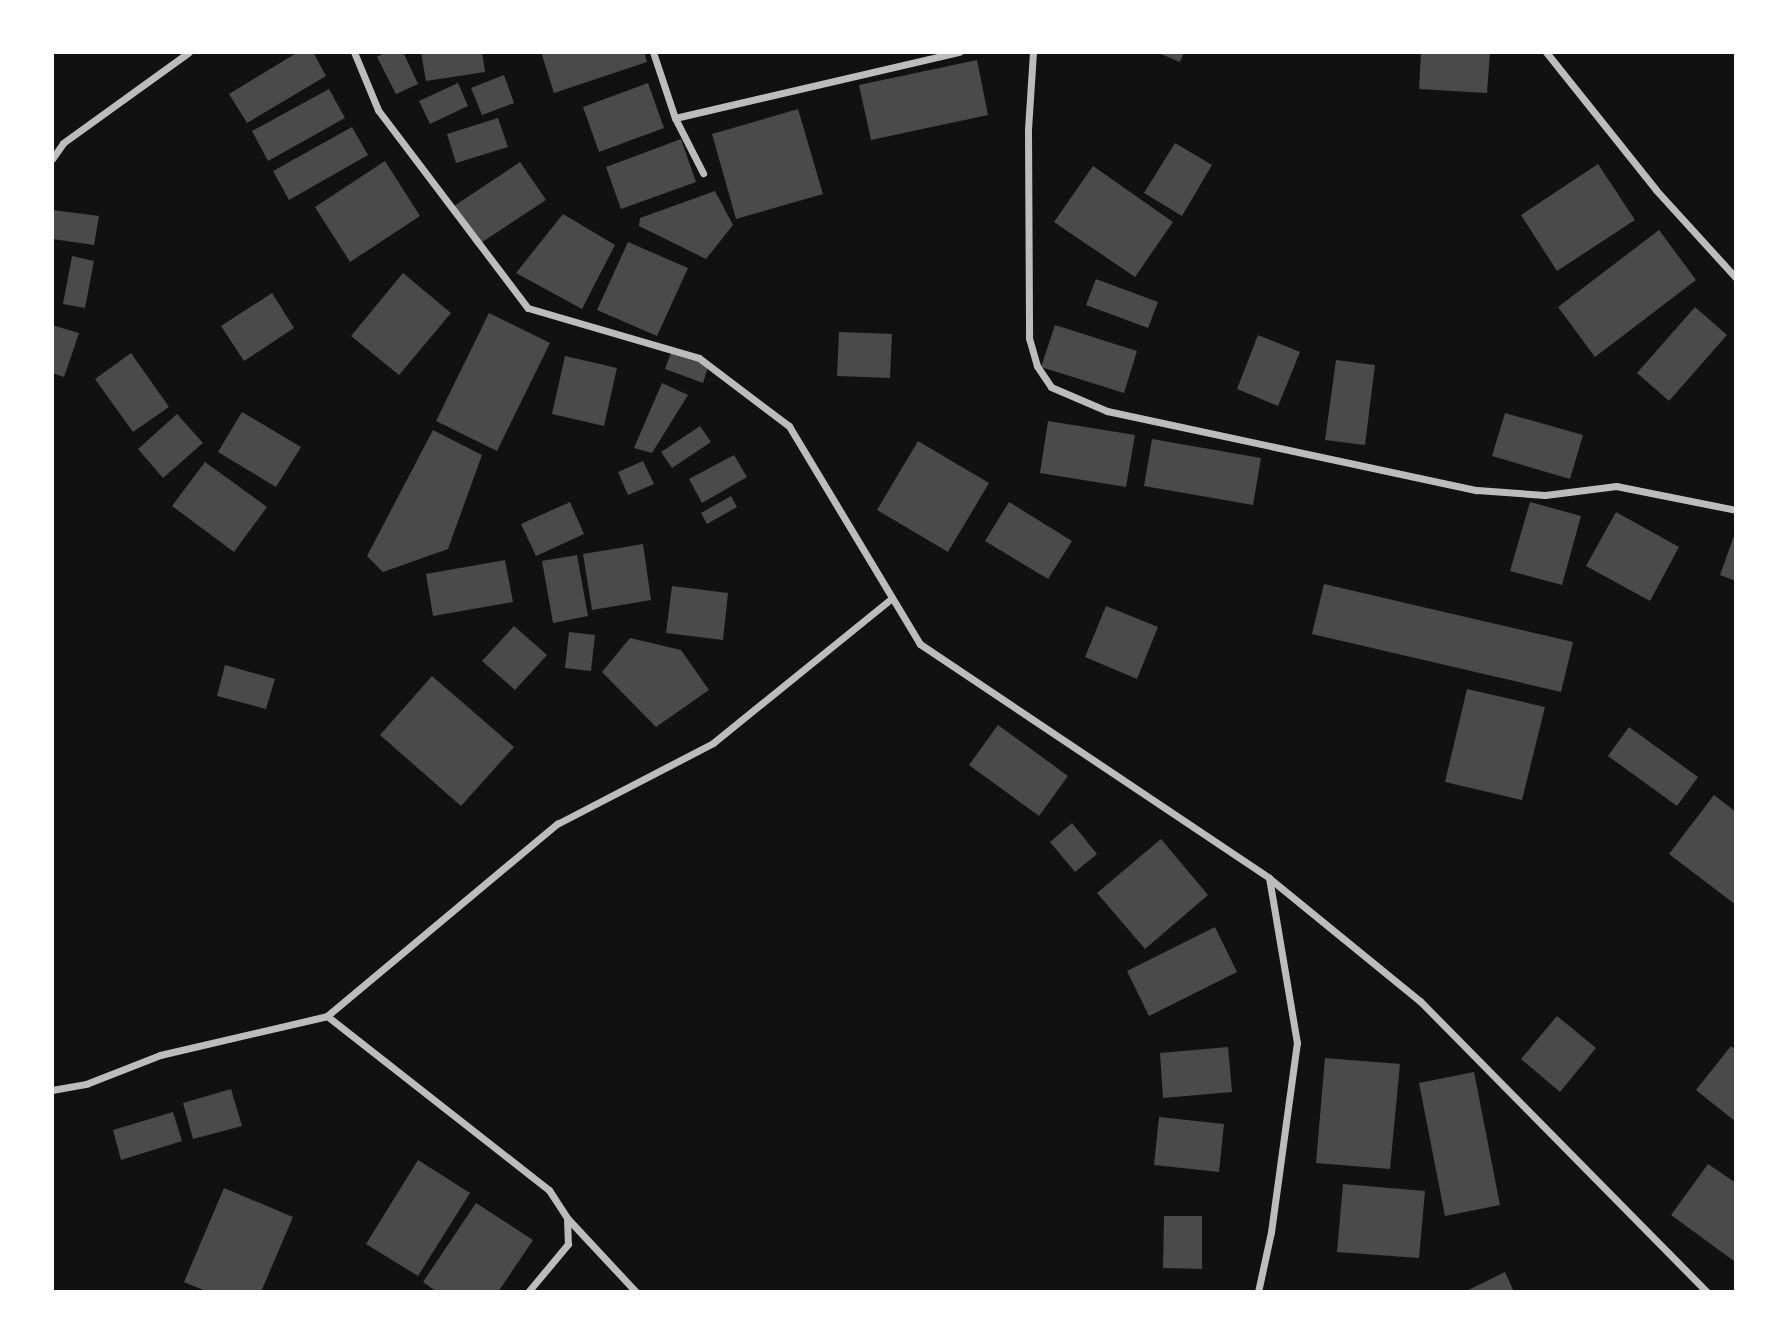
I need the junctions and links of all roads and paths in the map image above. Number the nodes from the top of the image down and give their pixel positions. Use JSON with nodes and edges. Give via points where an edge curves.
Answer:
{"nodes":[{"id":1,"x":189,"y":52,"type":"edge"},
{"id":2,"x":354,"y":52,"type":"edge"},
{"id":3,"x":653,"y":52,"type":"edge"},
{"id":4,"x":959,"y":52,"type":"edge"},
{"id":5,"x":1033,"y":52,"type":"edge"},
{"id":6,"x":1546,"y":52,"type":"edge"},
{"id":7,"x":675,"y":118,"type":"junction"},
{"id":8,"x":52,"y":159,"type":"edge"},
{"id":9,"x":703,"y":173,"type":"dead end"},
{"id":10,"x":1735,"y":278,"type":"edge"},
{"id":11,"x":1735,"y":510,"type":"edge"},
{"id":12,"x":891,"y":598,"type":"junction"},
{"id":13,"x":1269,"y":878,"type":"junction"},
{"id":14,"x":327,"y":1016,"type":"junction"},
{"id":15,"x":52,"y":1090,"type":"edge"},
{"id":16,"x":567,"y":1218,"type":"junction"},
{"id":17,"x":528,"y":1292,"type":"edge"},
{"id":18,"x":636,"y":1292,"type":"edge"},
{"id":19,"x":1258,"y":1292,"type":"edge"},
{"id":20,"x":1707,"y":1292,"type":"edge"}],
"edges":[{"from":1,"to":8,"type":"street","via":[[63,143]]},
{"from":2,"to":12,"type":"street","via":[[378,110],[528,308],[699,358],[789,426]]},
{"from":3,"to":7,"type":"street"},
{"from":4,"to":7,"type":"street"},
{"from":5,"to":11,"type":"street","via":[[1028,130],[1029,338],[1037,366],[1051,387],[1107,411],[1477,490],[1545,495],[1616,486]]},
{"from":6,"to":10,"type":"street","via":[[1656,190]]},
{"from":7,"to":9,"type":"street"},
{"from":12,"to":13,"type":"street","via":[[920,644]]},
{"from":12,"to":14,"type":"street","via":[[713,743],[557,824]]},
{"from":13,"to":19,"type":"street","via":[[1297,1043],[1271,1232]]},
{"from":13,"to":20,"type":"street","via":[[1420,1001]]},
{"from":14,"to":15,"type":"street","via":[[160,1055],[86,1084]]},
{"from":14,"to":16,"type":"street","via":[[549,1190]]},
{"from":16,"to":17,"type":"street","via":[[568,1244]]},
{"from":16,"to":18,"type":"street"}]}
